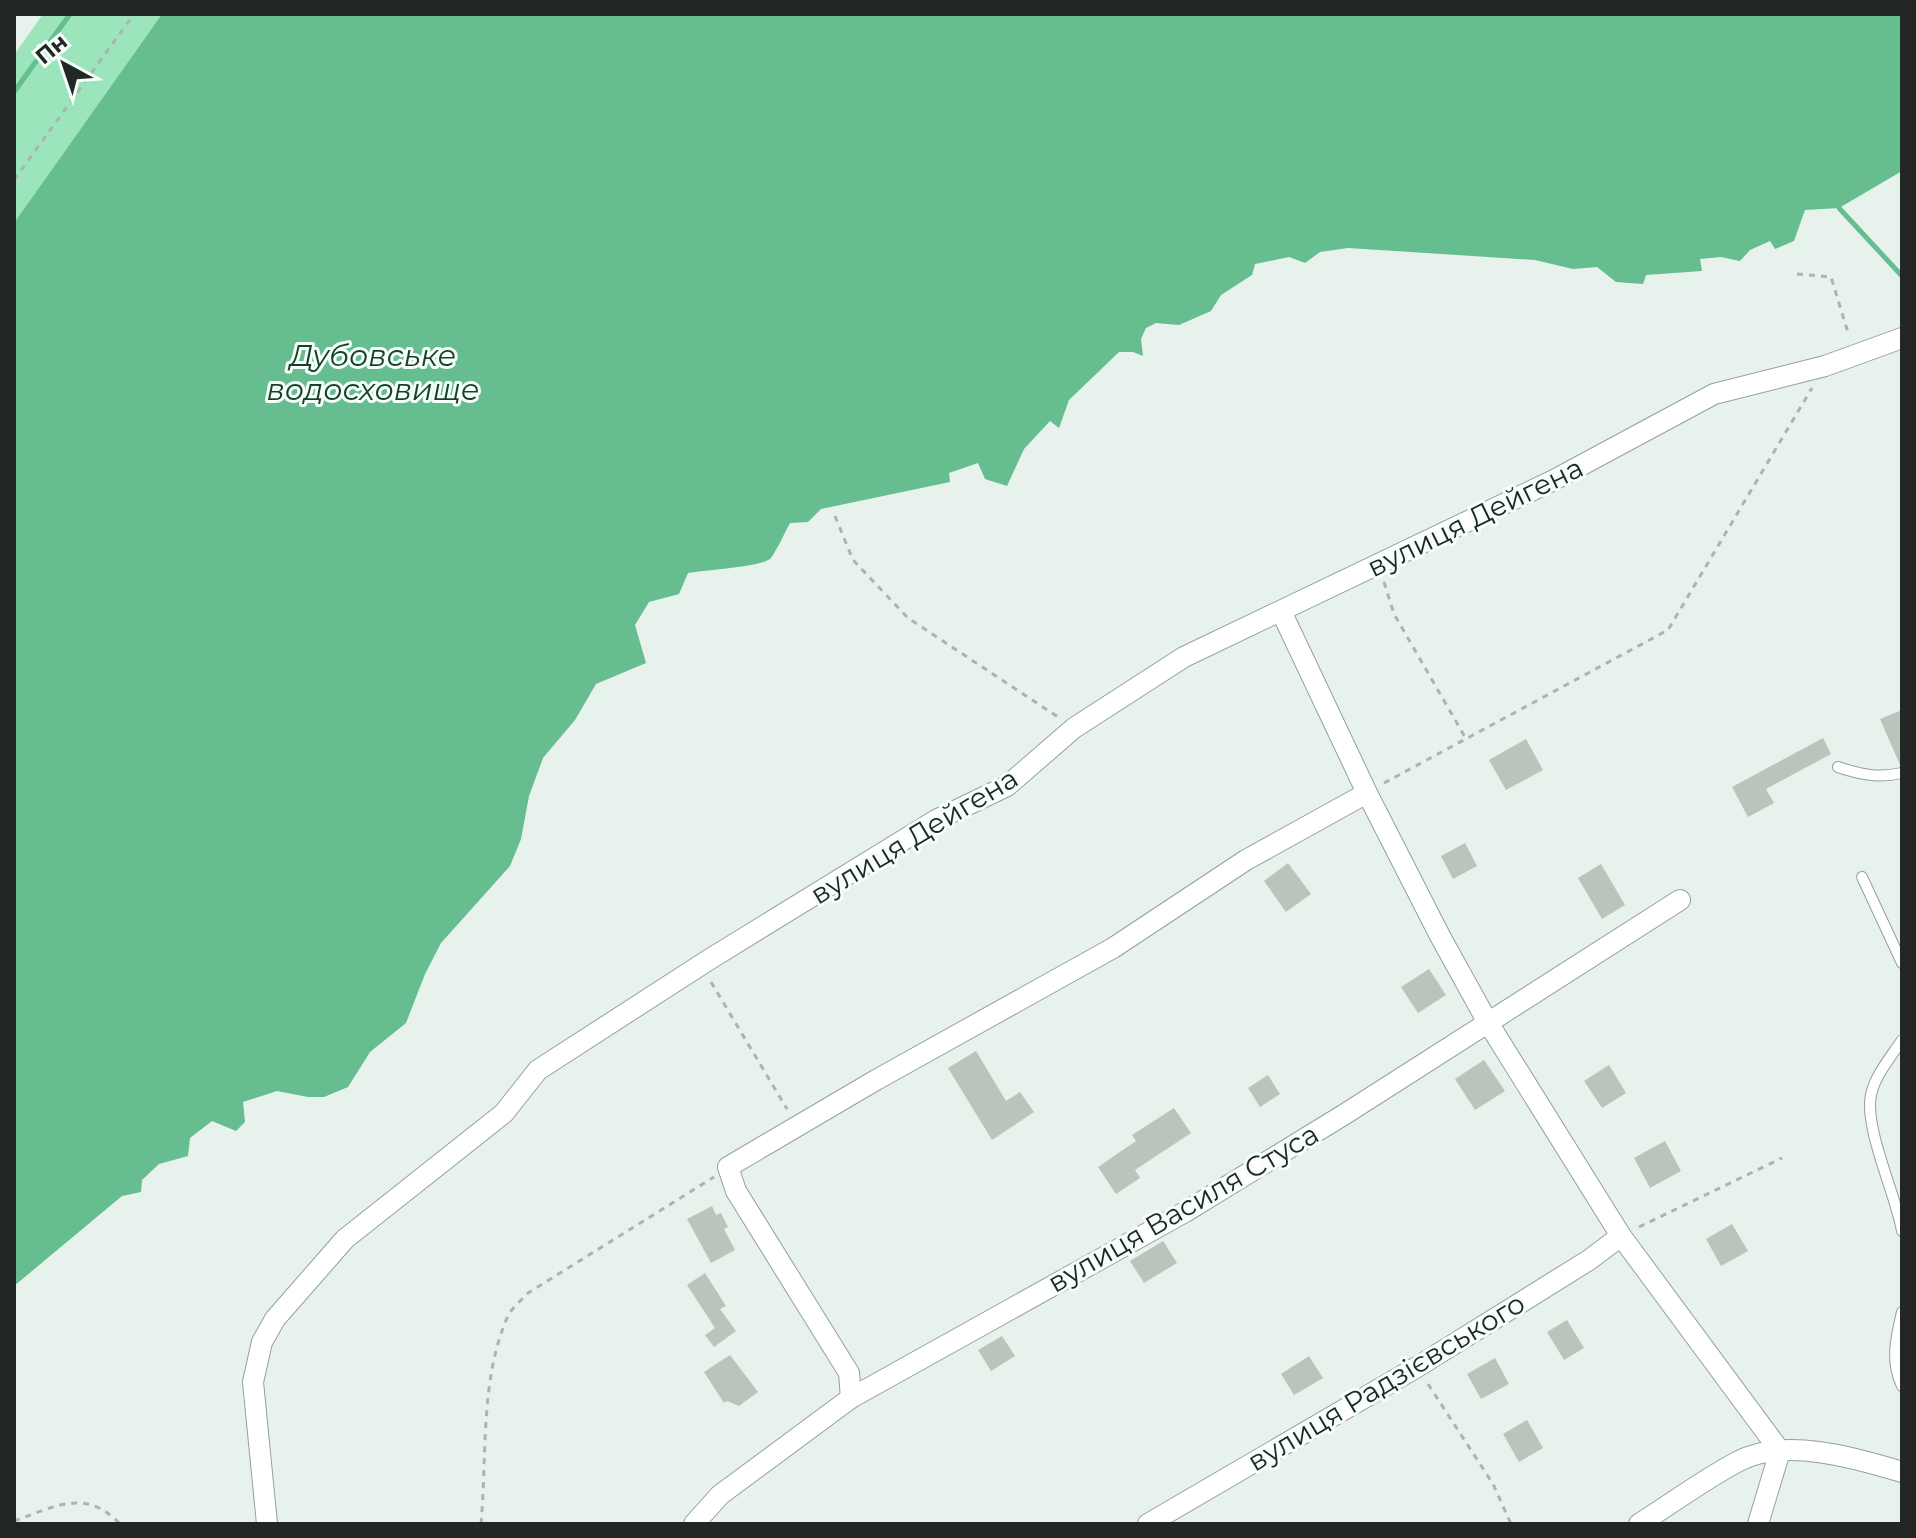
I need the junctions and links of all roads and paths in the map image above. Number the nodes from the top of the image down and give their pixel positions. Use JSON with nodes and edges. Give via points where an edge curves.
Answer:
{"nodes":[{"id":1,"x":134,"y":14,"type":"edge"},
{"id":2,"x":14,"y":180,"type":"edge"},
{"id":3,"x":1797,"y":274,"type":"dead end"},
{"id":4,"x":1902,"y":338,"type":"edge"},
{"id":5,"x":1854,"y":355,"type":"junction"},
{"id":6,"x":1825,"y":366,"type":"junction"},
{"id":7,"x":835,"y":516,"type":"dead end"},
{"id":8,"x":1381,"y":563,"type":"junction"},
{"id":9,"x":1281,"y":611,"type":"junction"},
{"id":10,"x":1074,"y":728,"type":"junction"},
{"id":11,"x":1465,"y":737,"type":"junction"},
{"id":12,"x":1838,"y":767,"type":"dead end"},
{"id":13,"x":1902,"y":773,"type":"edge"},
{"id":14,"x":1367,"y":793,"type":"junction"},
{"id":15,"x":1862,"y":877,"type":"dead end"},
{"id":16,"x":1680,"y":900,"type":"dead end"},
{"id":17,"x":1902,"y":963,"type":"edge"},
{"id":18,"x":701,"y":965,"type":"junction"},
{"id":19,"x":1487,"y":1021,"type":"junction"},
{"id":20,"x":1902,"y":1040,"type":"edge"},
{"id":21,"x":797,"y":1126,"type":"junction"},
{"id":22,"x":1782,"y":1158,"type":"dead end"},
{"id":23,"x":728,"y":1167,"type":"junction"},
{"id":24,"x":1902,"y":1231,"type":"edge"},
{"id":25,"x":1621,"y":1236,"type":"junction"},
{"id":26,"x":1902,"y":1312,"type":"edge"},
{"id":27,"x":1417,"y":1367,"type":"junction"},
{"id":28,"x":1902,"y":1386,"type":"edge"},
{"id":29,"x":851,"y":1398,"type":"junction"},
{"id":30,"x":1780,"y":1451,"type":"junction"},
{"id":31,"x":1902,"y":1472,"type":"edge"},
{"id":32,"x":14,"y":1521,"type":"edge"},
{"id":33,"x":120,"y":1524,"type":"edge"},
{"id":34,"x":267,"y":1524,"type":"edge"},
{"id":35,"x":481,"y":1524,"type":"edge"},
{"id":36,"x":694,"y":1524,"type":"edge"},
{"id":37,"x":1148,"y":1524,"type":"edge"},
{"id":38,"x":1511,"y":1524,"type":"edge"},
{"id":39,"x":1639,"y":1524,"type":"edge"},
{"id":40,"x":1758,"y":1524,"type":"edge"}],
"edges":[{"from":1,"to":2,"type":"path"},
{"from":3,"to":5,"type":"path","via":[[1831,277]]},
{"from":4,"to":5,"type":"street","name":"вулиця Дейгена"},
{"from":5,"to":6,"type":"street","name":"вулиця Дейгена"},
{"from":6,"to":8,"type":"street","name":"вулиця Дейгена","via":[[1714,394],[1554,480]]},
{"from":6,"to":11,"type":"path","via":[[1668,630]]},
{"from":7,"to":10,"type":"path","via":[[853,560],[908,618]]},
{"from":8,"to":9,"type":"street","name":"вулиця Дейгена"},
{"from":8,"to":11,"type":"path","via":[[1394,614]]},
{"from":9,"to":10,"type":"street","name":"вулиця Дейгена","via":[[1184,657]]},
{"from":9,"to":14,"type":"street"},
{"from":10,"to":18,"type":"street","name":"вулиця Дейгена","via":[[1007,786],[936,820]]},
{"from":11,"to":14,"type":"path"},
{"from":12,"to":13,"type":"lane","via":[[1867,777]]},
{"from":14,"to":19,"type":"street"},
{"from":14,"to":21,"type":"street","via":[[1246,860],[1113,948]]},
{"from":15,"to":17,"type":"lane"},
{"from":16,"to":19,"type":"street","name":"вулиця Василя Стуса"},
{"from":18,"to":21,"type":"path"},
{"from":18,"to":34,"type":"street","name":"вулиця Дейгена","via":[[538,1070],[504,1113],[345,1239],[275,1319],[262,1342],[253,1382]]},
{"from":19,"to":25,"type":"street"},
{"from":19,"to":29,"type":"street","name":"вулиця Василя Стуса","via":[[1185,1212]]},
{"from":20,"to":24,"type":"lane","via":[[1870,1100]]},
{"from":21,"to":23,"type":"street"},
{"from":22,"to":25,"type":"path"},
{"from":23,"to":29,"type":"street","via":[[736,1191],[849,1373]]},
{"from":23,"to":35,"type":"path","via":[[528,1293],[509,1314],[488,1404]]},
{"from":25,"to":27,"type":"street","name":"вулиця Радзієвського"},
{"from":25,"to":30,"type":"street"},
{"from":26,"to":28,"type":"lane","via":[[1894,1343]]},
{"from":27,"to":37,"type":"street","name":"вулиця Радзієвського"},
{"from":27,"to":38,"type":"path","via":[[1493,1484]]},
{"from":29,"to":36,"type":"street","name":"вулиця Василя Стуса","via":[[720,1495]]},
{"from":30,"to":31,"type":"street","via":[[1844,1456]]},
{"from":30,"to":39,"type":"street","via":[[1739,1461]]},
{"from":30,"to":40,"type":"street"},
{"from":32,"to":33,"type":"path","via":[[69,1501],[98,1505]]}]}
